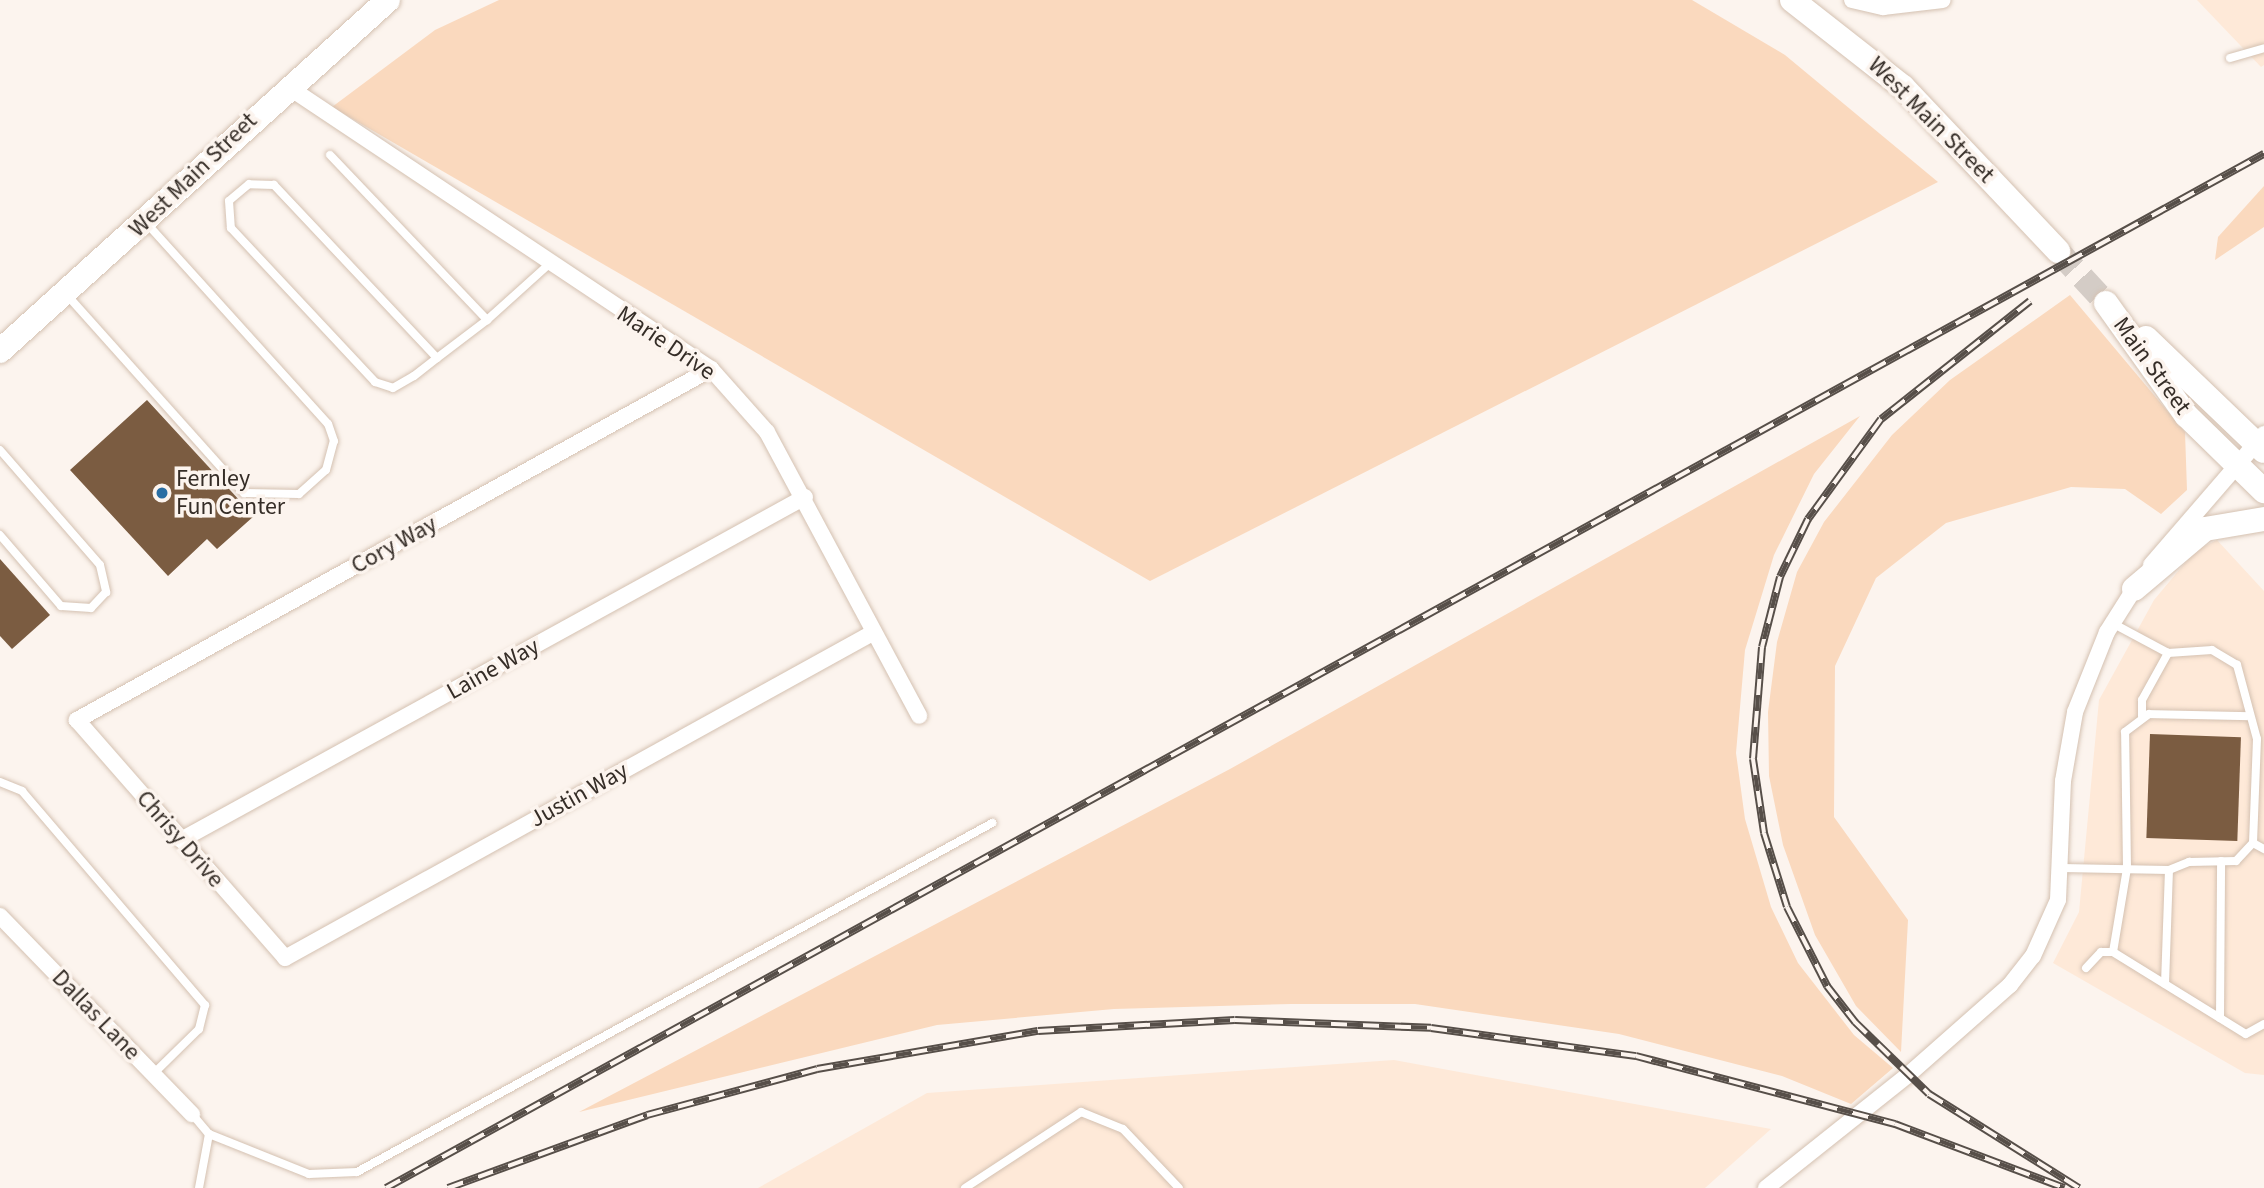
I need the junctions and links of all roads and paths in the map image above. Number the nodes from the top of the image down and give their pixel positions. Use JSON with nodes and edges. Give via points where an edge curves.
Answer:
{"nodes":[{"id":1,"x":388,"y":0,"type":"edge"},
{"id":2,"x":1792,"y":0,"type":"edge"},
{"id":3,"x":1852,"y":0,"type":"edge"},
{"id":4,"x":1943,"y":0,"type":"edge"},
{"id":5,"x":2264,"y":48,"type":"edge"},
{"id":6,"x":2231,"y":58,"type":"dead end"},
{"id":7,"x":286,"y":86,"type":"junction"},
{"id":8,"x":330,"y":155,"type":"dead end"},
{"id":9,"x":145,"y":222,"type":"junction"},
{"id":10,"x":2058,"y":251,"type":"tunnel mouth"},
{"id":11,"x":548,"y":265,"type":"junction"},
{"id":12,"x":66,"y":294,"type":"junction"},
{"id":13,"x":487,"y":320,"type":"junction"},
{"id":14,"x":0,"y":351,"type":"edge"},
{"id":15,"x":437,"y":358,"type":"junction"},
{"id":16,"x":711,"y":369,"type":"junction"},
{"id":17,"x":2261,"y":443,"type":"edge"},
{"id":18,"x":0,"y":450,"type":"edge"},
{"id":19,"x":2238,"y":463,"type":"junction"},
{"id":20,"x":2264,"y":491,"type":"edge"},
{"id":21,"x":805,"y":497,"type":"junction"},
{"id":22,"x":2264,"y":519,"type":"edge"},
{"id":23,"x":0,"y":535,"type":"edge"},
{"id":24,"x":2134,"y":589,"type":"junction"},
{"id":25,"x":2112,"y":623,"type":"junction"},
{"id":26,"x":874,"y":632,"type":"junction"},
{"id":27,"x":2168,"y":653,"type":"junction"},
{"id":28,"x":919,"y":716,"type":"dead end"},
{"id":29,"x":2142,"y":716,"type":"junction"},
{"id":30,"x":2247,"y":716,"type":"junction"},
{"id":31,"x":77,"y":720,"type":"joint"},
{"id":32,"x":0,"y":782,"type":"edge"},
{"id":33,"x":992,"y":823,"type":"dead end"},
{"id":34,"x":181,"y":840,"type":"junction"},
{"id":35,"x":2253,"y":843,"type":"junction"},
{"id":36,"x":2264,"y":849,"type":"edge"},
{"id":37,"x":2221,"y":861,"type":"junction"},
{"id":38,"x":2062,"y":868,"type":"junction"},
{"id":39,"x":2127,"y":868,"type":"junction"},
{"id":40,"x":2169,"y":870,"type":"junction"},
{"id":41,"x":0,"y":916,"type":"edge"},
{"id":42,"x":2113,"y":952,"type":"junction"},
{"id":43,"x":285,"y":958,"type":"joint"},
{"id":44,"x":2086,"y":968,"type":"dead end"},
{"id":45,"x":2165,"y":984,"type":"junction"},
{"id":46,"x":2220,"y":1018,"type":"junction"},
{"id":47,"x":2264,"y":1024,"type":"edge"},
{"id":48,"x":153,"y":1074,"type":"junction"},
{"id":49,"x":192,"y":1114,"type":"joint"},
{"id":50,"x":209,"y":1134,"type":"junction"},
{"id":51,"x":199,"y":1188,"type":"edge"},
{"id":52,"x":965,"y":1188,"type":"edge"},
{"id":53,"x":1179,"y":1188,"type":"edge"},
{"id":54,"x":1766,"y":1188,"type":"edge"}],
"edges":[{"from":1,"to":7,"type":"main road","name":"West Main Street"},
{"from":2,"to":10,"type":"main road","name":"West Main Street","via":[[1903,87]]},
{"from":3,"to":4,"type":"street","via":[[1883,7]]},
{"from":5,"to":6,"type":"lane"},
{"from":7,"to":9,"type":"main road","name":"West Main Street"},
{"from":7,"to":11,"type":"street","name":"Marie Drive"},
{"from":8,"to":13,"type":"lane"},
{"from":9,"to":12,"type":"main road","name":"West Main Street"},
{"from":9,"to":12,"type":"lane","via":[[328,424],[334,442],[326,470],[299,494],[244,493]]},
{"from":11,"to":13,"type":"lane"},
{"from":11,"to":16,"type":"street","name":"Marie Drive"},
{"from":12,"to":14,"type":"main road","name":"West Main Street"},
{"from":13,"to":15,"type":"lane"},
{"from":15,"to":15,"type":"lane","via":[[393,388],[375,382],[231,228],[229,201],[249,184],[274,185]]},
{"from":16,"to":21,"type":"street","name":"Marie Drive","via":[[767,432]]},
{"from":16,"to":31,"type":"street","name":"Cory Way"},
{"from":17,"to":19,"type":"street"},
{"from":17,"to":19,"type":"main road","name":"Main Street","via":[[2106,303],[2186,415]]},
{"from":18,"to":23,"type":"lane","via":[[100,565],[106,592],[91,608],[61,606]]},
{"from":19,"to":20,"type":"main road","name":"Main Street"},
{"from":19,"to":24,"type":"street"},
{"from":21,"to":26,"type":"street","name":"Marie Drive"},
{"from":21,"to":34,"type":"street","name":"Laine Way"},
{"from":22,"to":24,"type":"main road","via":[[2205,528]]},
{"from":24,"to":25,"type":"street"},
{"from":25,"to":27,"type":"lane"},
{"from":25,"to":38,"type":"street","via":[[2075,712],[2063,781]]},
{"from":26,"to":28,"type":"street","name":"Marie Drive"},
{"from":26,"to":43,"type":"street","name":"Justin Way"},
{"from":27,"to":29,"type":"lane","via":[[2142,700]]},
{"from":27,"to":30,"type":"lane","via":[[2212,650],[2230,656]]},
{"from":29,"to":30,"type":"lane"},
{"from":29,"to":39,"type":"lane","via":[[2125,732],[2121,757]]},
{"from":30,"to":35,"type":"lane","via":[[2257,739]]},
{"from":31,"to":34,"type":"street","name":"Chrisy Drive"},
{"from":32,"to":48,"type":"lane","via":[[22,791],[205,1006],[199,1029]]},
{"from":33,"to":50,"type":"lane","via":[[357,1172],[309,1174]]},
{"from":34,"to":43,"type":"street","name":"Chrisy Drive"},
{"from":35,"to":36,"type":"lane"},
{"from":35,"to":37,"type":"lane","via":[[2241,858]]},
{"from":37,"to":40,"type":"lane"},
{"from":37,"to":46,"type":"lane"},
{"from":38,"to":39,"type":"lane"},
{"from":38,"to":54,"type":"street","via":[[2053,916],[2020,975]]},
{"from":39,"to":40,"type":"lane"},
{"from":39,"to":42,"type":"lane"},
{"from":40,"to":45,"type":"lane"},
{"from":41,"to":48,"type":"street","name":"Dallas Lane"},
{"from":42,"to":44,"type":"lane","via":[[2101,952]]},
{"from":42,"to":45,"type":"lane"},
{"from":45,"to":46,"type":"lane"},
{"from":46,"to":47,"type":"lane","via":[[2246,1034]]},
{"from":48,"to":49,"type":"street","name":"Dallas Lane"},
{"from":49,"to":50,"type":"lane"},
{"from":50,"to":51,"type":"lane"},
{"from":52,"to":53,"type":"lane","via":[[1081,1112],[1123,1129]]}]}
